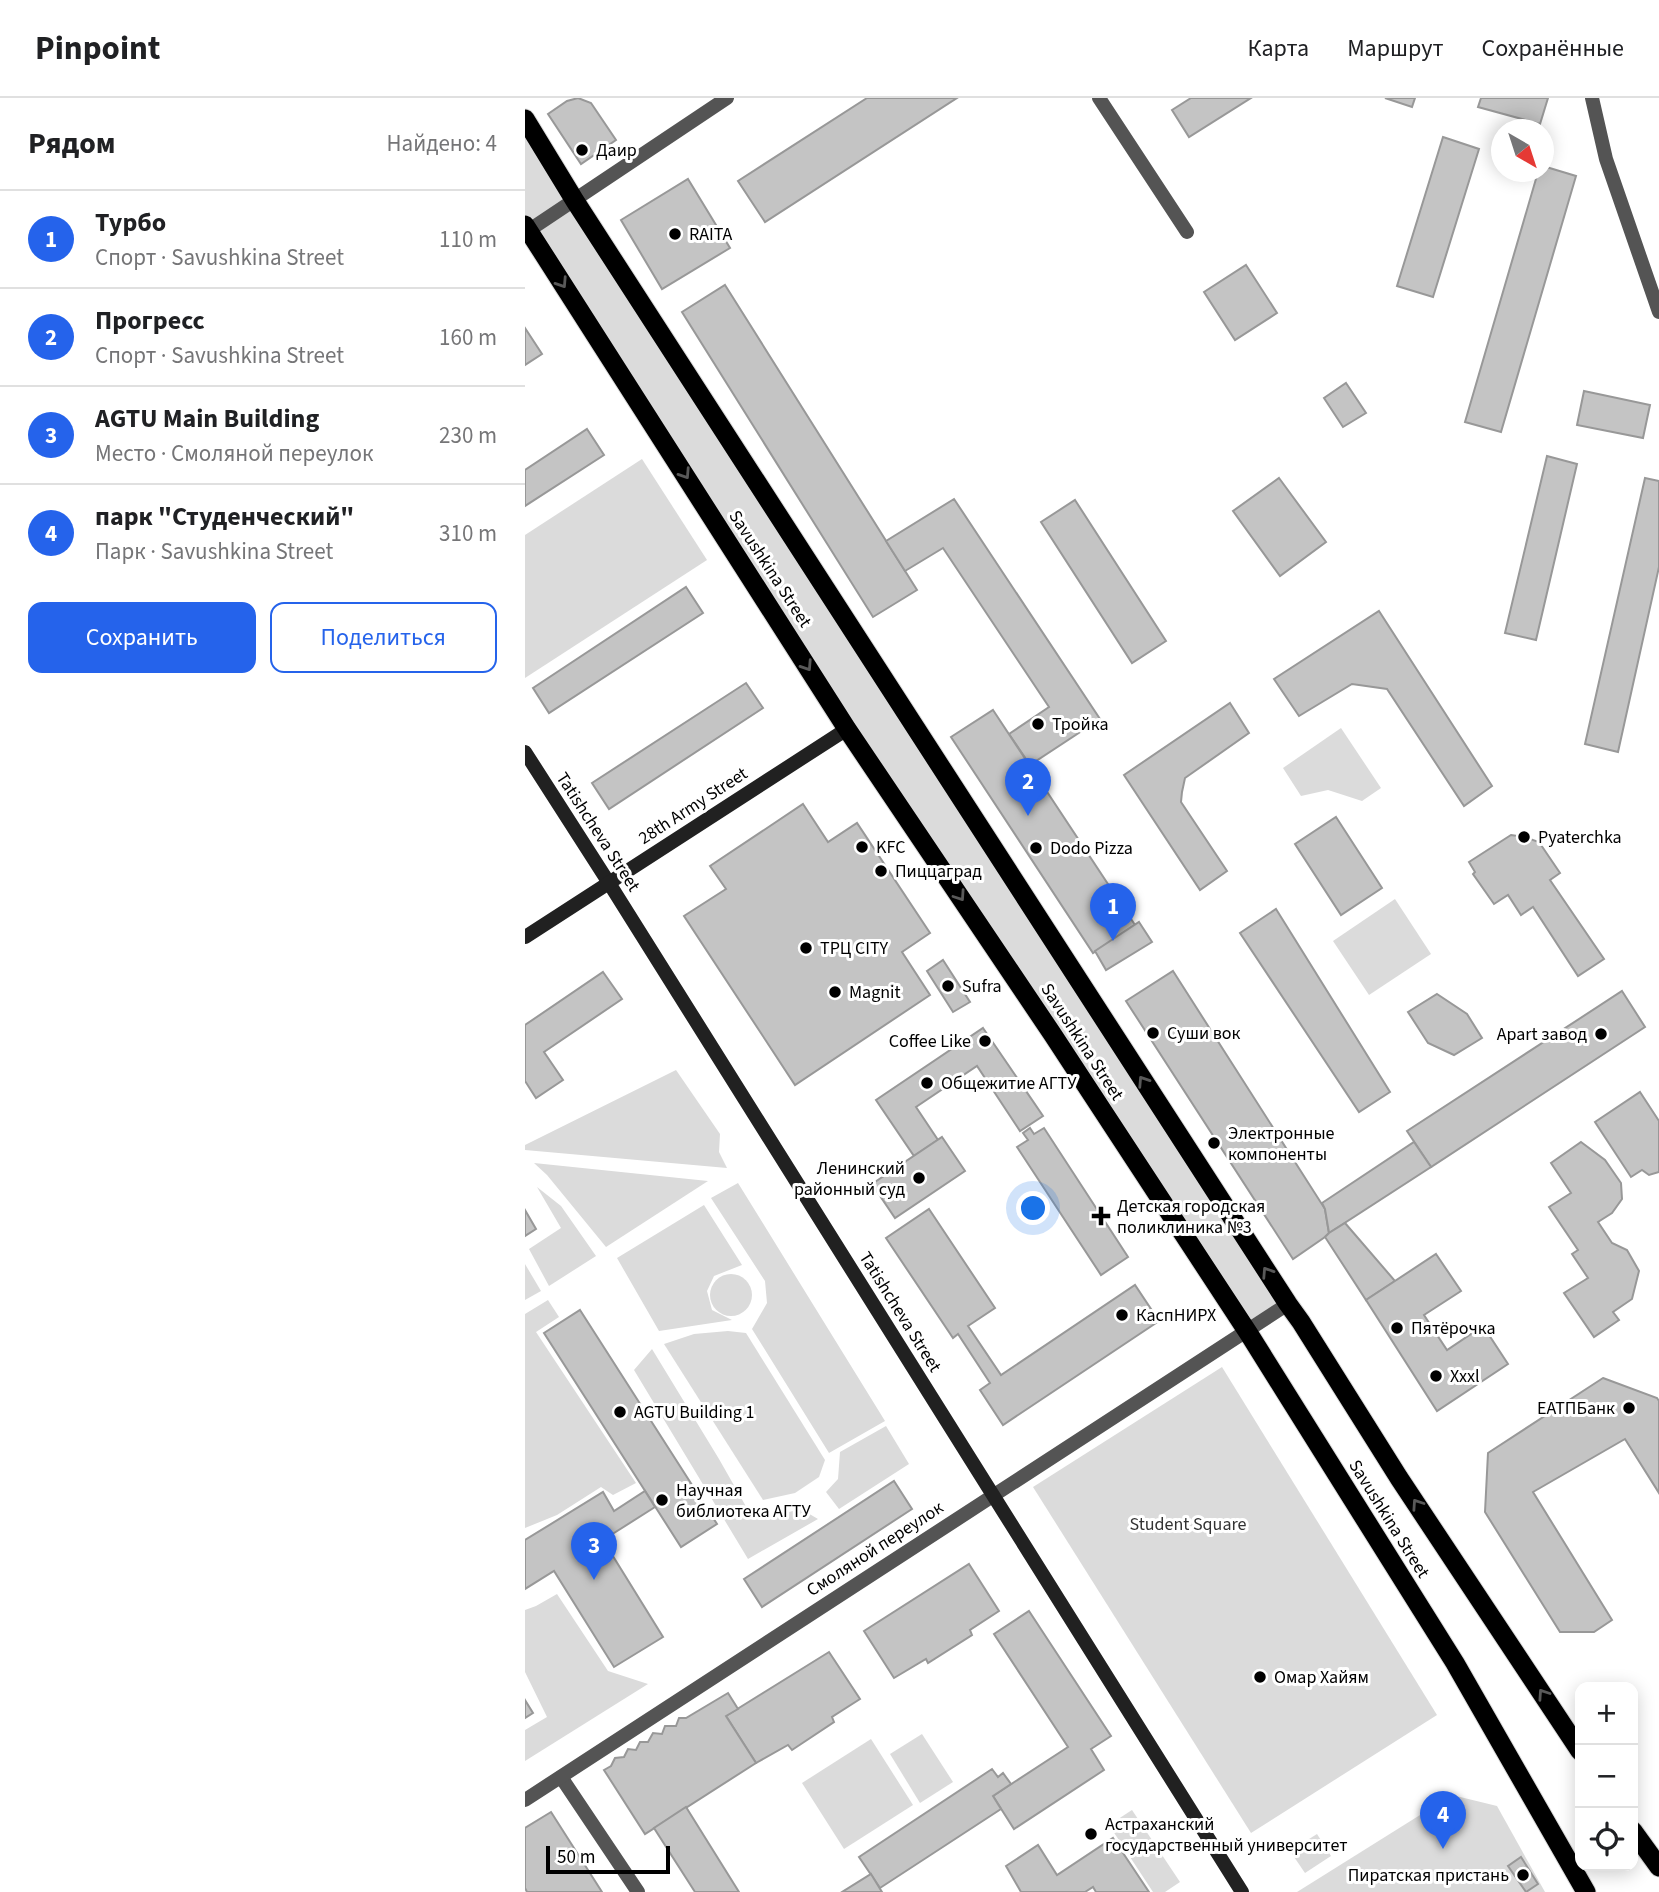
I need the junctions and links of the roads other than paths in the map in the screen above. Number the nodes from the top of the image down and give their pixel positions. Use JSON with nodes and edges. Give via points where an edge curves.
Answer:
{"nodes":[{"id":1,"x":727,"y":98,"type":"edge"},
{"id":2,"x":1099,"y":98,"type":"edge"},
{"id":3,"x":1592,"y":98,"type":"edge"},
{"id":4,"x":525,"y":120,"type":"edge"},
{"id":5,"x":575,"y":201,"type":"junction"},
{"id":6,"x":527,"y":228,"type":"edge"},
{"id":7,"x":1187,"y":232,"type":"dead end"},
{"id":8,"x":1659,"y":312,"type":"edge"},
{"id":9,"x":847,"y":729,"type":"junction"},
{"id":10,"x":525,"y":752,"type":"edge"},
{"id":11,"x":609,"y":883,"type":"junction"},
{"id":12,"x":525,"y":937,"type":"edge"},
{"id":13,"x":1288,"y":1304,"type":"junction"},
{"id":14,"x":1246,"y":1330,"type":"junction"},
{"id":15,"x":992,"y":1496,"type":"junction"},
{"id":16,"x":1576,"y":1745,"type":"edge"},
{"id":17,"x":561,"y":1777,"type":"junction"},
{"id":18,"x":525,"y":1800,"type":"edge"},
{"id":19,"x":1638,"y":1838,"type":"edge"},
{"id":20,"x":1659,"y":1867,"type":"edge"},
{"id":21,"x":638,"y":1892,"type":"edge"},
{"id":22,"x":1242,"y":1892,"type":"edge"},
{"id":23,"x":1586,"y":1892,"type":"edge"}],
"edges":[{"from":1,"to":5,"type":"street"},
{"from":2,"to":7,"type":"street"},
{"from":3,"to":8,"type":"street","via":[[1606,159]]},
{"from":4,"to":5,"type":"highway","name":"Savushkina Street"},
{"from":5,"to":6,"type":"street"},
{"from":13,"to":5,"type":"highway","name":"Savushkina Street","one_way":true},
{"from":6,"to":9,"type":"highway","name":"Savushkina Street","one_way":true},
{"from":9,"to":11,"type":"main road","name":"28th Army Street"},
{"from":9,"to":14,"type":"highway","name":"Savushkina Street","one_way":true},
{"from":10,"to":11,"type":"main road","name":"Tatishcheva Street"},
{"from":11,"to":12,"type":"main road","name":"28th Army Street"},
{"from":11,"to":15,"type":"main road","name":"Tatishcheva Street"},
{"from":13,"to":14,"type":"street","name":"Смоляной переулок"},
{"from":16,"to":13,"type":"highway","name":"Savushkina Street","one_way":true},
{"from":14,"to":15,"type":"street","name":"Смоляной переулок"},
{"from":14,"to":23,"type":"highway","name":"Savushkina Street","via":[[1455,1663]]},
{"from":15,"to":17,"type":"street","name":"Смоляной переулок"},
{"from":15,"to":22,"type":"main road","name":"Tatishcheva Street"},
{"from":17,"to":18,"type":"street","name":"Смоляной переулок"},
{"from":17,"to":21,"type":"street"},
{"from":19,"to":20,"type":"highway"}]}
